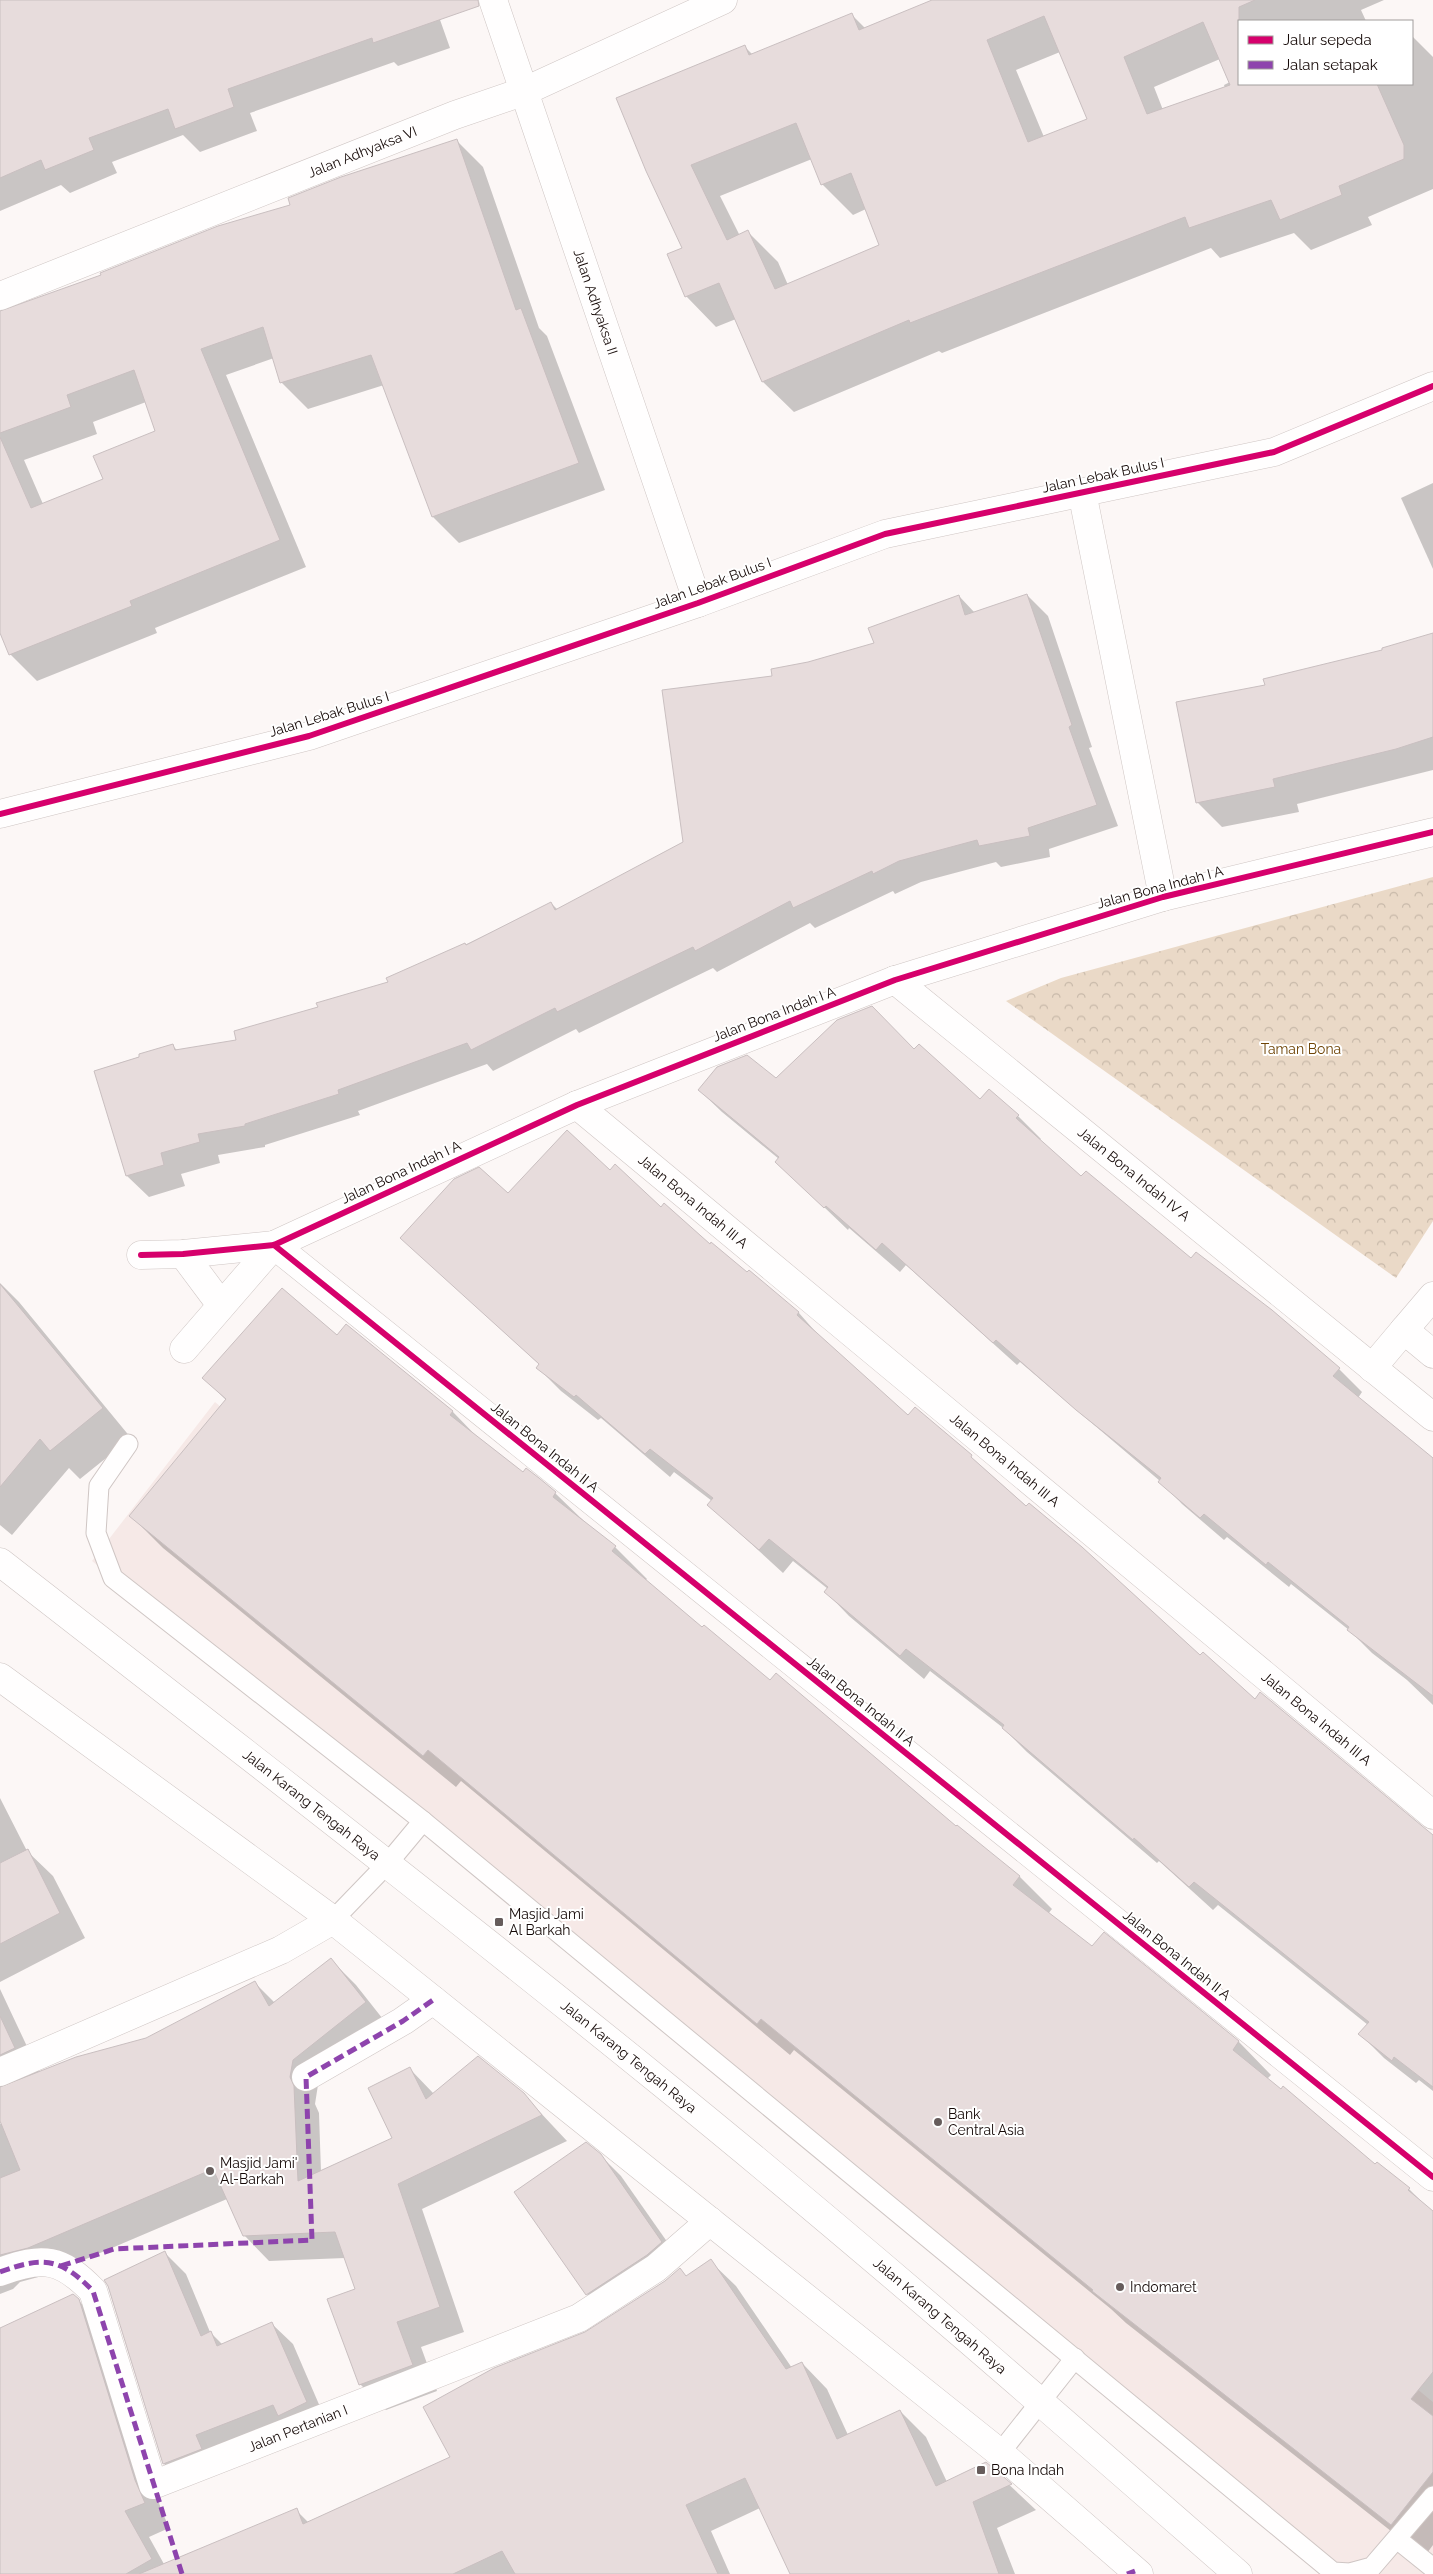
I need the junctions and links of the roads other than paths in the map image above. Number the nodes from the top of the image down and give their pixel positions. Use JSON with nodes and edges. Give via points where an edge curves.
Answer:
{"nodes":[{"id":1,"x":493,"y":0,"type":"edge"},
{"id":2,"x":723,"y":0,"type":"edge"},
{"id":3,"x":525,"y":92,"type":"junction"},
{"id":4,"x":0,"y":296,"type":"edge"},
{"id":5,"x":1433,"y":386,"type":"edge"},
{"id":6,"x":1082,"y":492,"type":"junction"},
{"id":7,"x":698,"y":603,"type":"junction"},
{"id":8,"x":0,"y":814,"type":"edge"},
{"id":9,"x":1433,"y":832,"type":"edge"},
{"id":10,"x":1163,"y":897,"type":"junction"},
{"id":11,"x":895,"y":980,"type":"junction"},
{"id":12,"x":577,"y":1104,"type":"junction"},
{"id":13,"x":274,"y":1245,"type":"junction"},
{"id":14,"x":183,"y":1254,"type":"junction"},
{"id":15,"x":141,"y":1255,"type":"dead end"},
{"id":16,"x":1433,"y":1296,"type":"edge"},
{"id":17,"x":221,"y":1305,"type":"junction"},
{"id":18,"x":1404,"y":1330,"type":"junction"},
{"id":19,"x":184,"y":1349,"type":"dead end"},
{"id":20,"x":1433,"y":1354,"type":"edge"},
{"id":21,"x":1372,"y":1368,"type":"junction"},
{"id":22,"x":1433,"y":1417,"type":"edge"},
{"id":23,"x":128,"y":1444,"type":"dead end"},
{"id":24,"x":0,"y":1562,"type":"edge"},
{"id":25,"x":0,"y":1677,"type":"edge"},
{"id":26,"x":1433,"y":1815,"type":"edge"},
{"id":27,"x":423,"y":1821,"type":"junction"},
{"id":28,"x":388,"y":1863,"type":"junction"},
{"id":29,"x":333,"y":1920,"type":"junction"},
{"id":30,"x":433,"y":2000,"type":"junction"},
{"id":31,"x":0,"y":2072,"type":"edge"},
{"id":32,"x":306,"y":2077,"type":"dead end"},
{"id":33,"x":1433,"y":2177,"type":"edge"},
{"id":34,"x":710,"y":2221,"type":"junction"},
{"id":35,"x":0,"y":2272,"type":"edge"},
{"id":36,"x":1075,"y":2358,"type":"junction"},
{"id":37,"x":1041,"y":2402,"type":"junction"},
{"id":38,"x":1000,"y":2453,"type":"junction"},
{"id":39,"x":1433,"y":2496,"type":"edge"},
{"id":40,"x":1397,"y":2539,"type":"junction"},
{"id":41,"x":1433,"y":2568,"type":"edge"},
{"id":42,"x":1134,"y":2573,"type":"edge"},
{"id":43,"x":1238,"y":2574,"type":"edge"}],
"edges":[{"from":1,"to":3,"type":"street","name":"Jalan Adhyaksa II"},
{"from":2,"to":3,"type":"street","name":"Jalan Adhyaksa VI"},
{"from":3,"to":4,"type":"street","name":"Jalan Adhyaksa VI","via":[[455,114]]},
{"from":3,"to":7,"type":"street","name":"Jalan Adhyaksa II"},
{"from":5,"to":6,"type":"street","name":"Jalan Lebak Bulus I","via":[[1274,452]]},
{"from":6,"to":7,"type":"street","name":"Jalan Lebak Bulus I","via":[[885,534]]},
{"from":6,"to":10,"type":"street"},
{"from":7,"to":8,"type":"street","name":"Jalan Lebak Bulus I","via":[[309,736]]},
{"from":9,"to":10,"type":"street","name":"Jalan Bona Indah I A"},
{"from":10,"to":11,"type":"street","name":"Jalan Bona Indah I A"},
{"from":11,"to":12,"type":"street","name":"Jalan Bona Indah I A"},
{"from":11,"to":21,"type":"street","name":"Jalan Bona Indah IV A"},
{"from":12,"to":13,"type":"street","name":"Jalan Bona Indah I A"},
{"from":12,"to":26,"type":"street","name":"Jalan Bona Indah III A"},
{"from":13,"to":14,"type":"street","name":"Jalan Bona Indah I A"},
{"from":13,"to":17,"type":"street","name":"Jalan Bona Indah I A"},
{"from":13,"to":33,"type":"street","name":"Jalan Bona Indah II A"},
{"from":14,"to":15,"type":"street","name":"Jalan Bona Indah I A"},
{"from":14,"to":17,"type":"street"},
{"from":16,"to":18,"type":"street"},
{"from":17,"to":19,"type":"street","name":"Jalan Bona Indah I A"},
{"from":18,"to":20,"type":"street"},
{"from":18,"to":21,"type":"street"},
{"from":21,"to":22,"type":"street","name":"Jalan Bona Indah IV A"},
{"from":23,"to":27,"type":"lane","via":[[98,1486],[96,1533],[113,1578]]},
{"from":24,"to":28,"type":"street","name":"Jalan Karang Tengah Raya"},
{"from":25,"to":29,"type":"street"},
{"from":27,"to":28,"type":"lane"},
{"from":27,"to":36,"type":"lane"},
{"from":28,"to":29,"type":"lane"},
{"from":28,"to":37,"type":"street","name":"Jalan Karang Tengah Raya","via":[[666,2086]]},
{"from":29,"to":30,"type":"street"},
{"from":29,"to":31,"type":"street","via":[[281,1950]]},
{"from":30,"to":32,"type":"street"},
{"from":30,"to":34,"type":"street"},
{"from":34,"to":35,"type":"street","name":"Jalan Pertanian I","via":[[656,2268],[579,2318],[153,2485],[93,2291],[75,2272],[54,2263],[27,2262]]},
{"from":34,"to":38,"type":"street"},
{"from":36,"to":37,"type":"lane"},
{"from":36,"to":40,"type":"lane","via":[[1333,2572],[1350,2573],[1372,2566]]},
{"from":37,"to":38,"type":"lane"},
{"from":37,"to":43,"type":"street","name":"Jalan Karang Tengah Raya"},
{"from":38,"to":42,"type":"street"},
{"from":39,"to":40,"type":"lane"},
{"from":40,"to":41,"type":"lane"}]}
